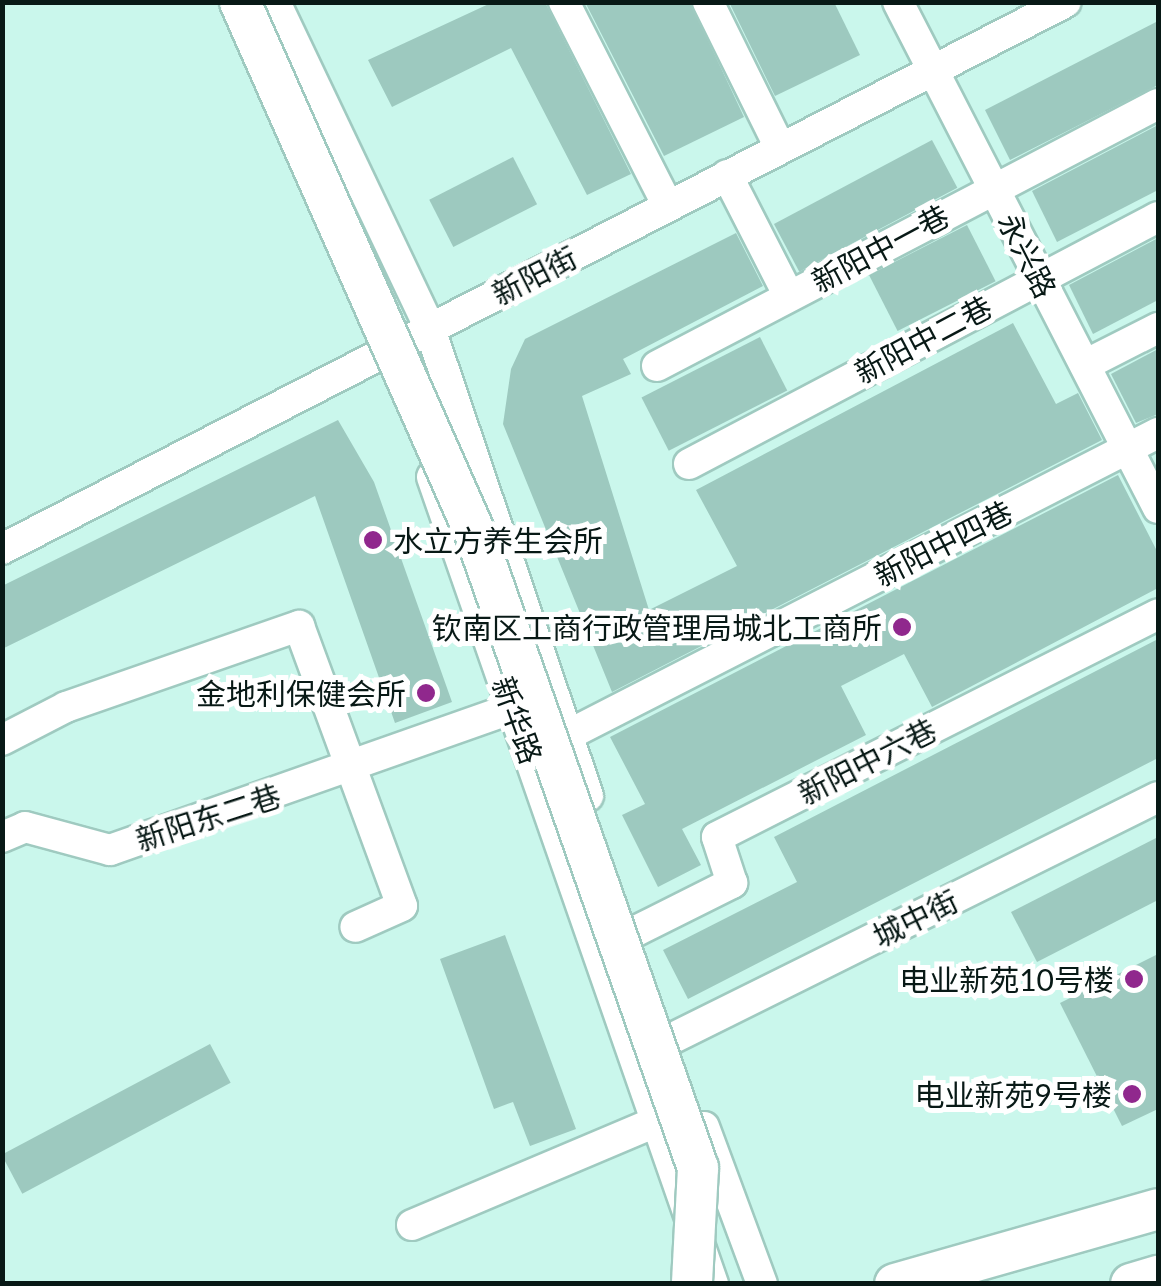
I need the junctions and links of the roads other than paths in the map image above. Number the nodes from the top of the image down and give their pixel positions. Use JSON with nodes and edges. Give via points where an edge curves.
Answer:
{"nodes":[{"id":1,"x":224,"y":2,"type":"edge"},
{"id":2,"x":240,"y":2,"type":"edge"},
{"id":3,"x":275,"y":2,"type":"edge"},
{"id":4,"x":564,"y":2,"type":"edge"},
{"id":5,"x":708,"y":2,"type":"edge"},
{"id":6,"x":898,"y":2,"type":"edge"},
{"id":7,"x":1066,"y":2,"type":"edge"},
{"id":8,"x":932,"y":69,"type":"junction"},
{"id":9,"x":1158,"y":104,"type":"edge"},
{"id":10,"x":780,"y":148,"type":"junction"},
{"id":11,"x":727,"y":175,"type":"junction"},
{"id":12,"x":993,"y":188,"type":"junction"},
{"id":13,"x":668,"y":206,"type":"junction"},
{"id":14,"x":1158,"y":217,"type":"edge"},
{"id":15,"x":1039,"y":278,"type":"junction"},
{"id":16,"x":790,"y":296,"type":"junction"},
{"id":17,"x":1158,"y":328,"type":"edge"},
{"id":18,"x":430,"y":329,"type":"junction"},
{"id":19,"x":387,"y":352,"type":"junction"},
{"id":20,"x":1084,"y":365,"type":"junction"},
{"id":21,"x":657,"y":366,"type":"dead end"},
{"id":22,"x":1158,"y":434,"type":"edge"},
{"id":23,"x":1128,"y":449,"type":"junction"},
{"id":24,"x":689,"y":464,"type":"dead end"},
{"id":25,"x":1158,"y":508,"type":"edge"},
{"id":26,"x":2,"y":549,"type":"edge"},
{"id":27,"x":1158,"y":614,"type":"edge"},
{"id":28,"x":514,"y":708,"type":"junction"},
{"id":29,"x":568,"y":735,"type":"junction"},
{"id":30,"x":2,"y":740,"type":"edge"},
{"id":31,"x":356,"y":769,"type":"junction"},
{"id":32,"x":1158,"y":796,"type":"edge"},
{"id":33,"x":2,"y":837,"type":"edge"},
{"id":34,"x":355,"y":927,"type":"dead end"},
{"id":35,"x":634,"y":932,"type":"junction"},
{"id":36,"x":671,"y":1039,"type":"junction"},
{"id":37,"x":660,"y":1120,"type":"junction"},
{"id":38,"x":1158,"y":1210,"type":"edge"},
{"id":39,"x":412,"y":1225,"type":"dead end"},
{"id":40,"x":1158,"y":1276,"type":"edge"},
{"id":41,"x":692,"y":1284,"type":"edge"},
{"id":42,"x":714,"y":1284,"type":"edge"},
{"id":43,"x":762,"y":1284,"type":"edge"},
{"id":44,"x":895,"y":1284,"type":"edge"},
{"id":45,"x":1131,"y":1284,"type":"edge"}],
"edges":[{"from":1,"to":19,"type":"street","name":"新华路"},
{"from":2,"to":41,"type":"main road","bridge":true,"via":[[482,552],[698,1168]]},
{"from":3,"to":18,"type":"street","name":"新华路"},
{"from":4,"to":13,"type":"street"},
{"from":5,"to":10,"type":"street"},
{"from":6,"to":8,"type":"street","name":"永兴路"},
{"from":7,"to":8,"type":"street","name":"新阳街"},
{"from":8,"to":10,"type":"street","name":"新阳街"},
{"from":8,"to":12,"type":"street","name":"永兴路"},
{"from":9,"to":12,"type":"street","name":"新阳中一巷"},
{"from":10,"to":11,"type":"street","name":"新阳街"},
{"from":11,"to":13,"type":"street","name":"新阳街"},
{"from":11,"to":16,"type":"street"},
{"from":12,"to":15,"type":"street","name":"永兴路"},
{"from":12,"to":16,"type":"street","name":"新阳中一巷"},
{"from":13,"to":18,"type":"street","name":"新阳街"},
{"from":14,"to":15,"type":"street","name":"新阳中二巷"},
{"from":15,"to":20,"type":"street","name":"永兴路"},
{"from":15,"to":24,"type":"street","name":"新阳中二巷"},
{"from":16,"to":21,"type":"street","name":"新阳中一巷"},
{"from":17,"to":20,"type":"street"},
{"from":18,"to":19,"type":"street","name":"新阳街"},
{"from":18,"to":29,"type":"street","name":"新华路"},
{"from":19,"to":26,"type":"street","name":"新阳街"},
{"from":19,"to":28,"type":"street","name":"新华路"},
{"from":20,"to":23,"type":"street","name":"永兴路"},
{"from":22,"to":23,"type":"street","name":"新阳中四巷"},
{"from":23,"to":25,"type":"street","name":"永兴路"},
{"from":23,"to":29,"type":"street","name":"新阳中四巷"},
{"from":27,"to":35,"type":"street","name":"新阳中六巷","via":[[717,837],[732,883]]},
{"from":28,"to":31,"type":"street","name":"新阳东二巷"},
{"from":28,"to":37,"type":"street","name":"新华路"},
{"from":29,"to":35,"type":"street","name":"新华路"},
{"from":30,"to":31,"type":"street","via":[[66,707],[299,626]]},
{"from":31,"to":33,"type":"street","name":"新阳东二巷","via":[[110,850],[24,827]]},
{"from":31,"to":34,"type":"street","via":[[402,906]]},
{"from":32,"to":36,"type":"street","name":"城中街"},
{"from":35,"to":36,"type":"street","name":"新华路"},
{"from":36,"to":43,"type":"street","name":"新华路"},
{"from":37,"to":39,"type":"street"},
{"from":37,"to":42,"type":"street","name":"新华路"},
{"from":38,"to":44,"type":"main road"},
{"from":40,"to":45,"type":"main road"}]}
